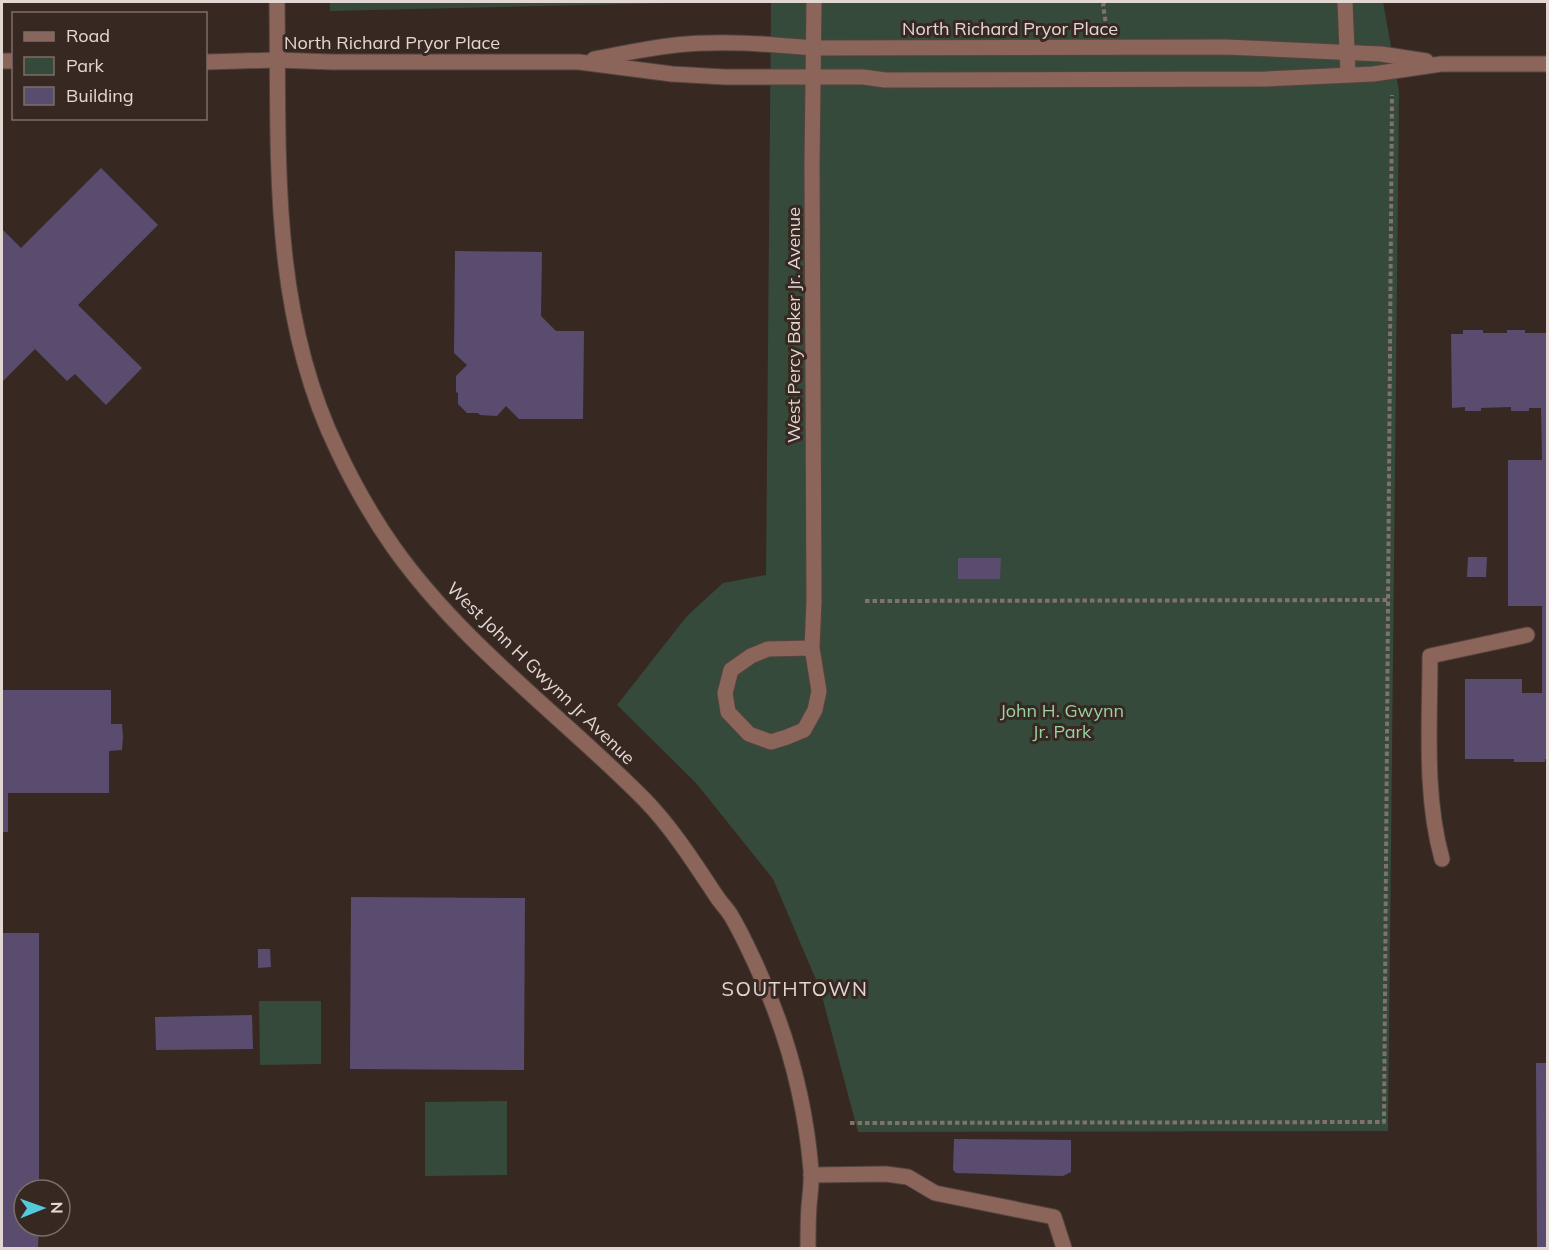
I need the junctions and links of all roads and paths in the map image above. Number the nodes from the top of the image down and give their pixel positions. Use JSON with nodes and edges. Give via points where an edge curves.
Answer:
{"nodes":[{"id":1,"x":277,"y":2,"type":"edge"},
{"id":2,"x":814,"y":2,"type":"edge"},
{"id":3,"x":1104,"y":2,"type":"edge"},
{"id":4,"x":1345,"y":2,"type":"edge"},
{"id":5,"x":1106,"y":32,"type":"dead end"},
{"id":6,"x":814,"y":48,"type":"junction"},
{"id":7,"x":1348,"y":52,"type":"junction"},
{"id":8,"x":276,"y":60,"type":"junction"},
{"id":9,"x":207,"y":62,"type":"edge"},
{"id":10,"x":579,"y":62,"type":"junction"},
{"id":11,"x":1441,"y":64,"type":"junction"},
{"id":12,"x":1548,"y":64,"type":"edge"},
{"id":13,"x":1348,"y":75,"type":"junction"},
{"id":14,"x":813,"y":77,"type":"junction"},
{"id":15,"x":1392,"y":91,"type":"dead end"},
{"id":16,"x":1388,"y":600,"type":"junction"},
{"id":17,"x":865,"y":602,"type":"dead end"},
{"id":18,"x":1527,"y":635,"type":"dead end"},
{"id":19,"x":812,"y":648,"type":"junction"},
{"id":20,"x":1442,"y":859,"type":"dead end"},
{"id":21,"x":850,"y":1123,"type":"dead end"},
{"id":22,"x":811,"y":1175,"type":"junction"},
{"id":23,"x":808,"y":1248,"type":"edge"},
{"id":24,"x":1064,"y":1248,"type":"edge"}],
"edges":[{"from":1,"to":8,"type":"street","name":"West John H Gwynn Jr Avenue"},
{"from":2,"to":6,"type":"street","name":"West Percy Baker Jr. Avenue"},
{"from":3,"to":5,"type":"path"},
{"from":4,"to":7,"type":"street"},
{"from":6,"to":7,"type":"street","name":"North Richard Pryor Place","via":[[1213,47]]},
{"from":6,"to":10,"type":"street","name":"North Richard Pryor Place","via":[[676,45]]},
{"from":6,"to":14,"type":"street","name":"West Percy Baker Jr. Avenue"},
{"from":7,"to":11,"type":"street","name":"North Richard Pryor Place"},
{"from":7,"to":13,"type":"street"},
{"from":8,"to":9,"type":"street","name":"North Richard Pryor Place"},
{"from":8,"to":10,"type":"street","name":"North Richard Pryor Place"},
{"from":8,"to":22,"type":"street","name":"West John H Gwynn Jr Avenue","via":[[280,220],[289,292],[301,351],[335,445],[358,491],[395,549],[435,597],[470,636],[647,803],[730,914],[772,1000],[790,1051],[803,1106]]},
{"from":10,"to":14,"type":"street","name":"North Richard Pryor Place","via":[[693,75]]},
{"from":11,"to":12,"type":"street","name":"North Richard Pryor Place"},
{"from":11,"to":13,"type":"street","name":"North Richard Pryor Place"},
{"from":13,"to":14,"type":"street","name":"North Richard Pryor Place","via":[[1213,80]]},
{"from":14,"to":19,"type":"street","name":"West Percy Baker Jr. Avenue"},
{"from":15,"to":16,"type":"path"},
{"from":16,"to":17,"type":"path"},
{"from":16,"to":21,"type":"path","via":[[1384,1122]]},
{"from":18,"to":20,"type":"street","via":[[1430,656],[1430,788]]},
{"from":19,"to":19,"type":"street","name":"West Percy Baker Jr. Avenue","via":[[768,649],[731,670],[725,693],[728,712],[749,734],[771,742],[804,729],[815,710],[819,691]]},
{"from":22,"to":23,"type":"street","name":"West John H Gwynn Jr Avenue"},
{"from":22,"to":24,"type":"street","via":[[908,1177],[935,1193],[1054,1217]]}]}
